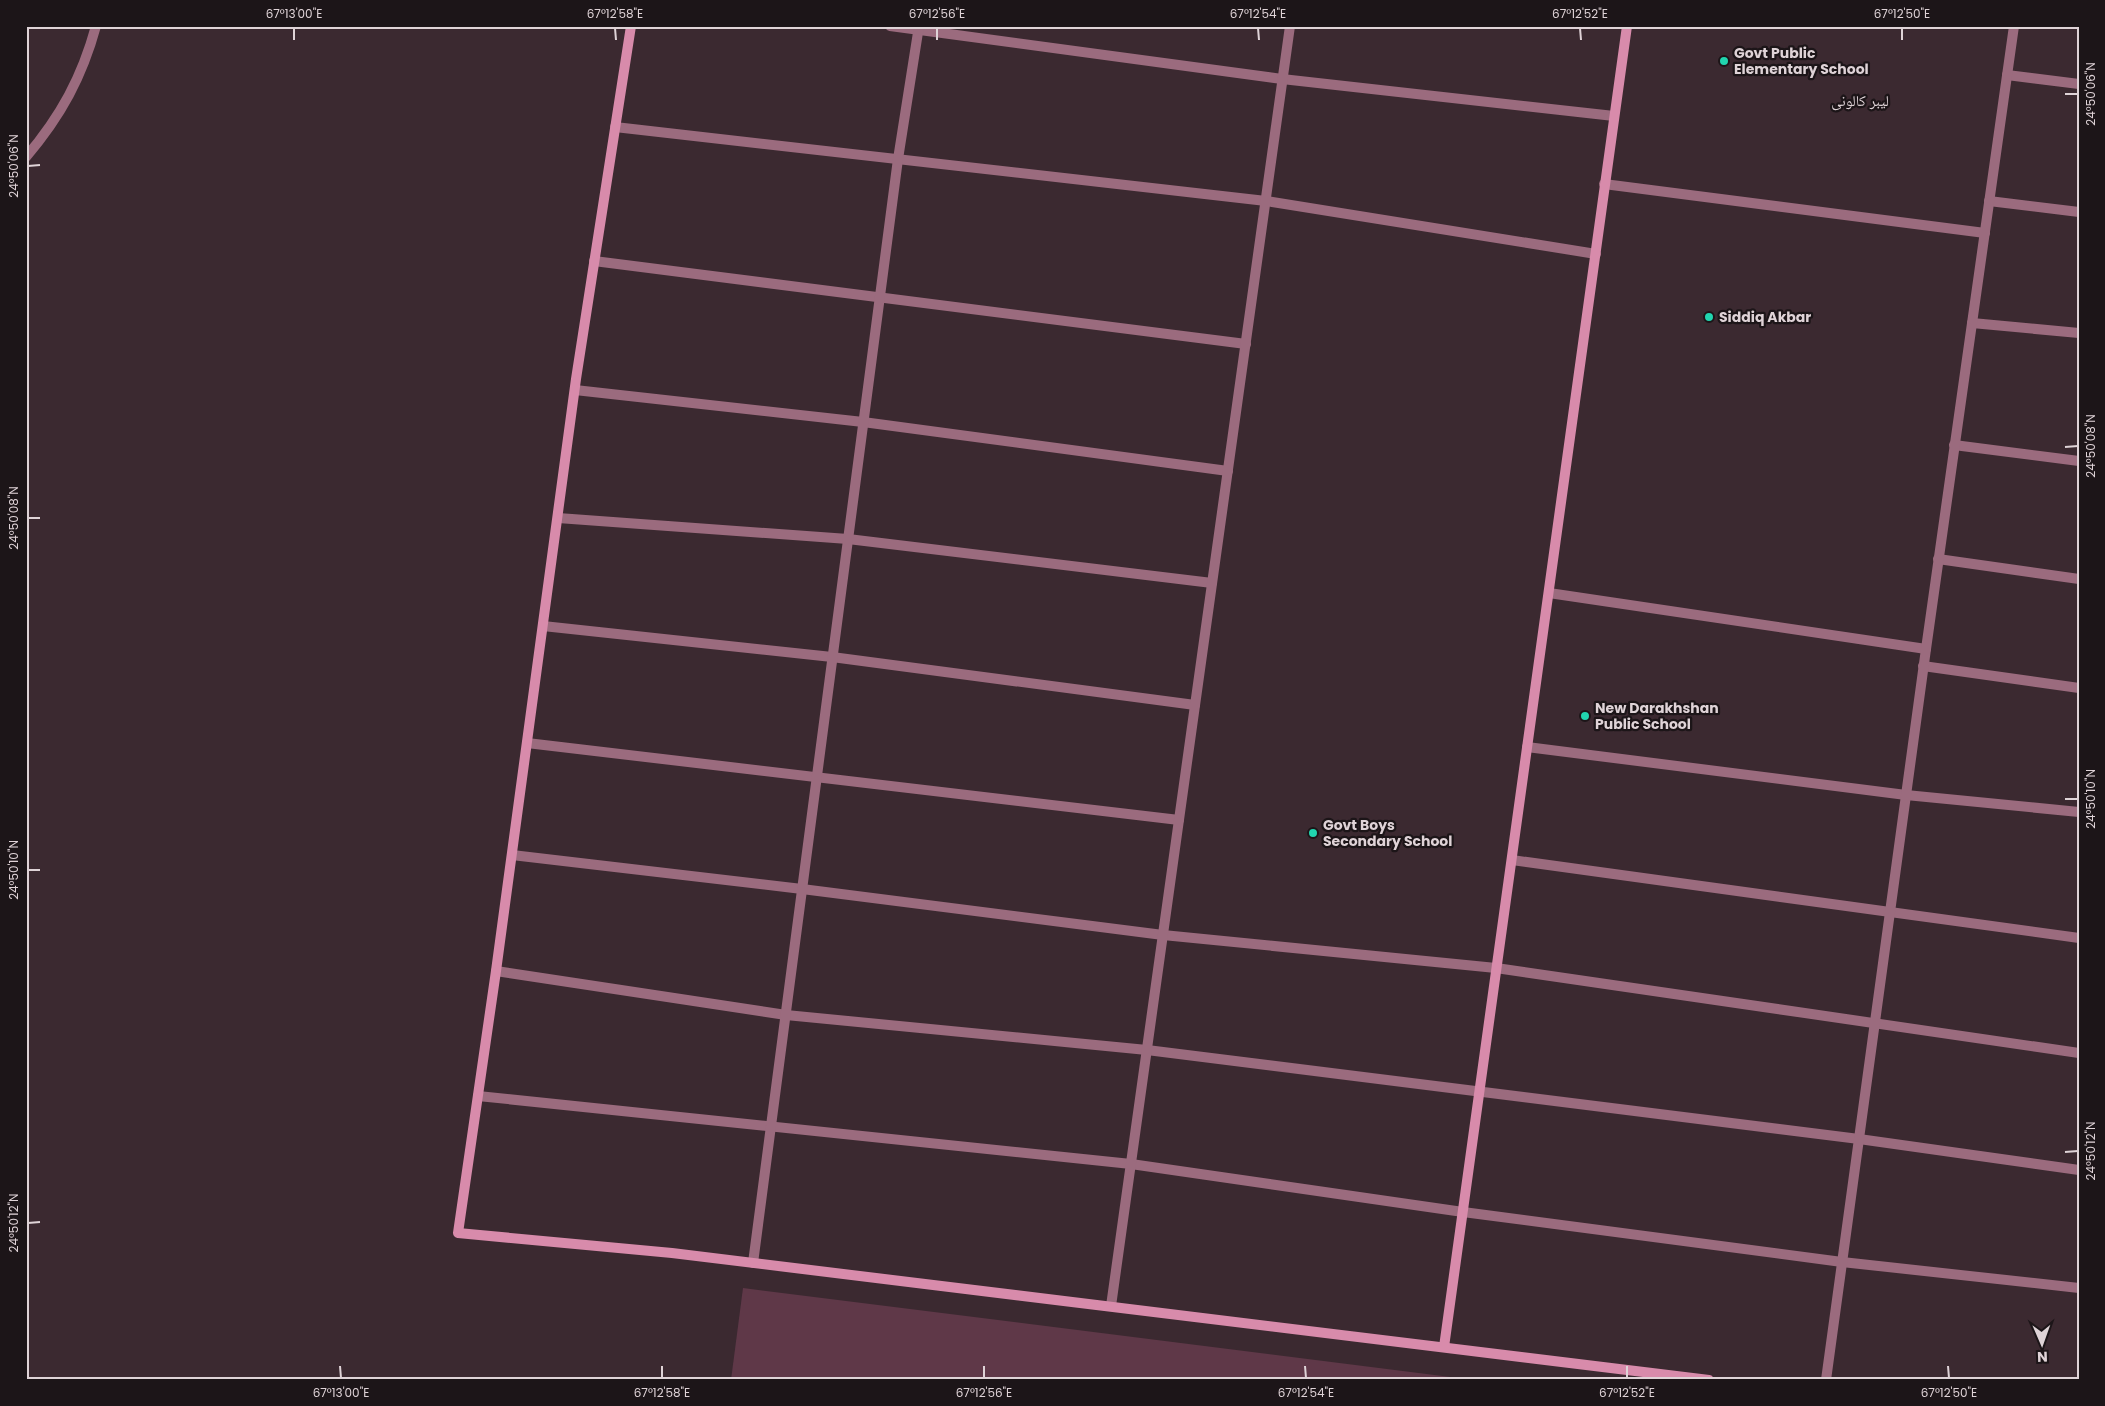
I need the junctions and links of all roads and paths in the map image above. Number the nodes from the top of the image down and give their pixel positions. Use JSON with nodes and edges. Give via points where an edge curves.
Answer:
{"nodes":[{"id":1,"x":96,"y":26,"type":"edge"},
{"id":2,"x":630,"y":26,"type":"edge"},
{"id":3,"x":890,"y":26,"type":"edge"},
{"id":4,"x":1290,"y":26,"type":"edge"},
{"id":5,"x":1627,"y":26,"type":"edge"},
{"id":6,"x":2014,"y":26,"type":"edge"},
{"id":7,"x":918,"y":28,"type":"edge"},
{"id":8,"x":2007,"y":75,"type":"junction"},
{"id":9,"x":1282,"y":79,"type":"junction"},
{"id":10,"x":2079,"y":84,"type":"edge"},
{"id":11,"x":1614,"y":116,"type":"junction"},
{"id":12,"x":615,"y":127,"type":"junction"},
{"id":13,"x":26,"y":157,"type":"edge"},
{"id":14,"x":898,"y":159,"type":"junction"},
{"id":15,"x":1604,"y":184,"type":"junction"},
{"id":16,"x":1266,"y":201,"type":"junction"},
{"id":17,"x":1989,"y":201,"type":"junction"},
{"id":18,"x":2079,"y":212,"type":"edge"},
{"id":19,"x":1985,"y":233,"type":"junction"},
{"id":20,"x":1596,"y":254,"type":"junction"},
{"id":21,"x":594,"y":261,"type":"junction"},
{"id":22,"x":880,"y":299,"type":"junction"},
{"id":23,"x":1972,"y":323,"type":"junction"},
{"id":24,"x":2079,"y":333,"type":"edge"},
{"id":25,"x":1246,"y":344,"type":"junction"},
{"id":26,"x":575,"y":390,"type":"junction"},
{"id":27,"x":864,"y":422,"type":"junction"},
{"id":28,"x":1954,"y":445,"type":"junction"},
{"id":29,"x":2079,"y":461,"type":"edge"},
{"id":30,"x":1228,"y":471,"type":"junction"},
{"id":31,"x":558,"y":518,"type":"junction"},
{"id":32,"x":848,"y":539,"type":"junction"},
{"id":33,"x":1938,"y":559,"type":"junction"},
{"id":34,"x":2079,"y":579,"type":"edge"},
{"id":35,"x":1212,"y":583,"type":"junction"},
{"id":36,"x":1548,"y":593,"type":"junction"},
{"id":37,"x":543,"y":626,"type":"junction"},
{"id":38,"x":1926,"y":649,"type":"junction"},
{"id":39,"x":832,"y":657,"type":"junction"},
{"id":40,"x":1923,"y":666,"type":"junction"},
{"id":41,"x":2079,"y":688,"type":"edge"},
{"id":42,"x":1195,"y":705,"type":"junction"},
{"id":43,"x":527,"y":743,"type":"junction"},
{"id":44,"x":1527,"y":747,"type":"junction"},
{"id":45,"x":817,"y":777,"type":"junction"},
{"id":46,"x":1906,"y":795,"type":"junction"},
{"id":47,"x":2079,"y":812,"type":"edge"},
{"id":48,"x":1179,"y":820,"type":"junction"},
{"id":49,"x":512,"y":855,"type":"junction"},
{"id":50,"x":1512,"y":860,"type":"junction"},
{"id":51,"x":802,"y":889,"type":"junction"},
{"id":52,"x":1890,"y":913,"type":"junction"},
{"id":53,"x":1163,"y":935,"type":"junction"},
{"id":54,"x":2079,"y":938,"type":"edge"},
{"id":55,"x":1496,"y":968,"type":"junction"},
{"id":56,"x":496,"y":971,"type":"junction"},
{"id":57,"x":786,"y":1015,"type":"junction"},
{"id":58,"x":1874,"y":1023,"type":"junction"},
{"id":59,"x":1147,"y":1050,"type":"junction"},
{"id":60,"x":2079,"y":1053,"type":"edge"},
{"id":61,"x":1479,"y":1092,"type":"junction"},
{"id":62,"x":478,"y":1096,"type":"junction"},
{"id":63,"x":771,"y":1127,"type":"junction"},
{"id":64,"x":1859,"y":1139,"type":"junction"},
{"id":65,"x":1131,"y":1164,"type":"junction"},
{"id":66,"x":2079,"y":1170,"type":"edge"},
{"id":67,"x":1463,"y":1212,"type":"junction"},
{"id":68,"x":1842,"y":1262,"type":"junction"},
{"id":69,"x":753,"y":1263,"type":"junction"},
{"id":70,"x":2079,"y":1288,"type":"edge"},
{"id":71,"x":1111,"y":1306,"type":"junction"},
{"id":72,"x":1444,"y":1348,"type":"junction"},
{"id":73,"x":1709,"y":1380,"type":"edge"},
{"id":74,"x":1826,"y":1380,"type":"edge"}],
"edges":[{"from":1,"to":13,"type":"street","via":[[72,93],[46,134]]},
{"from":2,"to":12,"type":"street"},
{"from":3,"to":7,"type":"street"},
{"from":4,"to":9,"type":"street"},
{"from":5,"to":11,"type":"street"},
{"from":6,"to":8,"type":"street"},
{"from":7,"to":9,"type":"street"},
{"from":7,"to":14,"type":"street"},
{"from":8,"to":10,"type":"street"},
{"from":8,"to":17,"type":"street"},
{"from":9,"to":11,"type":"street"},
{"from":9,"to":16,"type":"street"},
{"from":11,"to":15,"type":"street"},
{"from":12,"to":14,"type":"street"},
{"from":12,"to":21,"type":"street"},
{"from":14,"to":16,"type":"street"},
{"from":14,"to":22,"type":"street"},
{"from":15,"to":19,"type":"street"},
{"from":15,"to":20,"type":"street"},
{"from":16,"to":20,"type":"street"},
{"from":16,"to":25,"type":"street"},
{"from":17,"to":18,"type":"street"},
{"from":17,"to":19,"type":"street"},
{"from":19,"to":23,"type":"street"},
{"from":20,"to":36,"type":"street"},
{"from":21,"to":22,"type":"street"},
{"from":21,"to":26,"type":"street"},
{"from":22,"to":25,"type":"street"},
{"from":22,"to":27,"type":"street"},
{"from":23,"to":24,"type":"street"},
{"from":23,"to":28,"type":"street"},
{"from":25,"to":30,"type":"street"},
{"from":26,"to":27,"type":"street"},
{"from":26,"to":31,"type":"street"},
{"from":27,"to":30,"type":"street"},
{"from":27,"to":32,"type":"street"},
{"from":28,"to":29,"type":"street"},
{"from":28,"to":33,"type":"street"},
{"from":30,"to":35,"type":"street"},
{"from":31,"to":32,"type":"street"},
{"from":31,"to":37,"type":"street"},
{"from":32,"to":35,"type":"street"},
{"from":32,"to":39,"type":"street"},
{"from":33,"to":34,"type":"street"},
{"from":33,"to":38,"type":"street"},
{"from":35,"to":42,"type":"street"},
{"from":36,"to":38,"type":"street"},
{"from":36,"to":44,"type":"street"},
{"from":37,"to":39,"type":"street"},
{"from":37,"to":43,"type":"street"},
{"from":38,"to":40,"type":"street"},
{"from":39,"to":42,"type":"street"},
{"from":39,"to":45,"type":"street"},
{"from":40,"to":41,"type":"street"},
{"from":40,"to":46,"type":"street"},
{"from":42,"to":48,"type":"street"},
{"from":43,"to":45,"type":"street"},
{"from":43,"to":49,"type":"street"},
{"from":44,"to":46,"type":"street"},
{"from":44,"to":50,"type":"street"},
{"from":45,"to":48,"type":"street"},
{"from":45,"to":51,"type":"street"},
{"from":46,"to":47,"type":"street"},
{"from":46,"to":52,"type":"street"},
{"from":48,"to":53,"type":"street"},
{"from":49,"to":51,"type":"street"},
{"from":49,"to":56,"type":"street"},
{"from":50,"to":52,"type":"street"},
{"from":50,"to":55,"type":"street"},
{"from":51,"to":53,"type":"street"},
{"from":51,"to":57,"type":"street"},
{"from":52,"to":54,"type":"street"},
{"from":52,"to":58,"type":"street"},
{"from":53,"to":55,"type":"street"},
{"from":53,"to":59,"type":"street"},
{"from":55,"to":58,"type":"street"},
{"from":55,"to":61,"type":"street"},
{"from":56,"to":57,"type":"street"},
{"from":56,"to":62,"type":"street"},
{"from":57,"to":59,"type":"street"},
{"from":57,"to":63,"type":"street"},
{"from":58,"to":60,"type":"street"},
{"from":58,"to":64,"type":"street"},
{"from":59,"to":61,"type":"street"},
{"from":59,"to":65,"type":"street"},
{"from":61,"to":64,"type":"street"},
{"from":61,"to":67,"type":"street"},
{"from":62,"to":63,"type":"street"},
{"from":62,"to":69,"type":"street","via":[[458,1233]]},
{"from":63,"to":65,"type":"street"},
{"from":63,"to":69,"type":"street"},
{"from":64,"to":66,"type":"street"},
{"from":64,"to":68,"type":"street"},
{"from":65,"to":67,"type":"street"},
{"from":65,"to":71,"type":"street"},
{"from":67,"to":68,"type":"street"},
{"from":67,"to":72,"type":"street"},
{"from":68,"to":70,"type":"street"},
{"from":68,"to":74,"type":"street"},
{"from":69,"to":71,"type":"street"},
{"from":71,"to":72,"type":"street"},
{"from":72,"to":73,"type":"street"}]}
